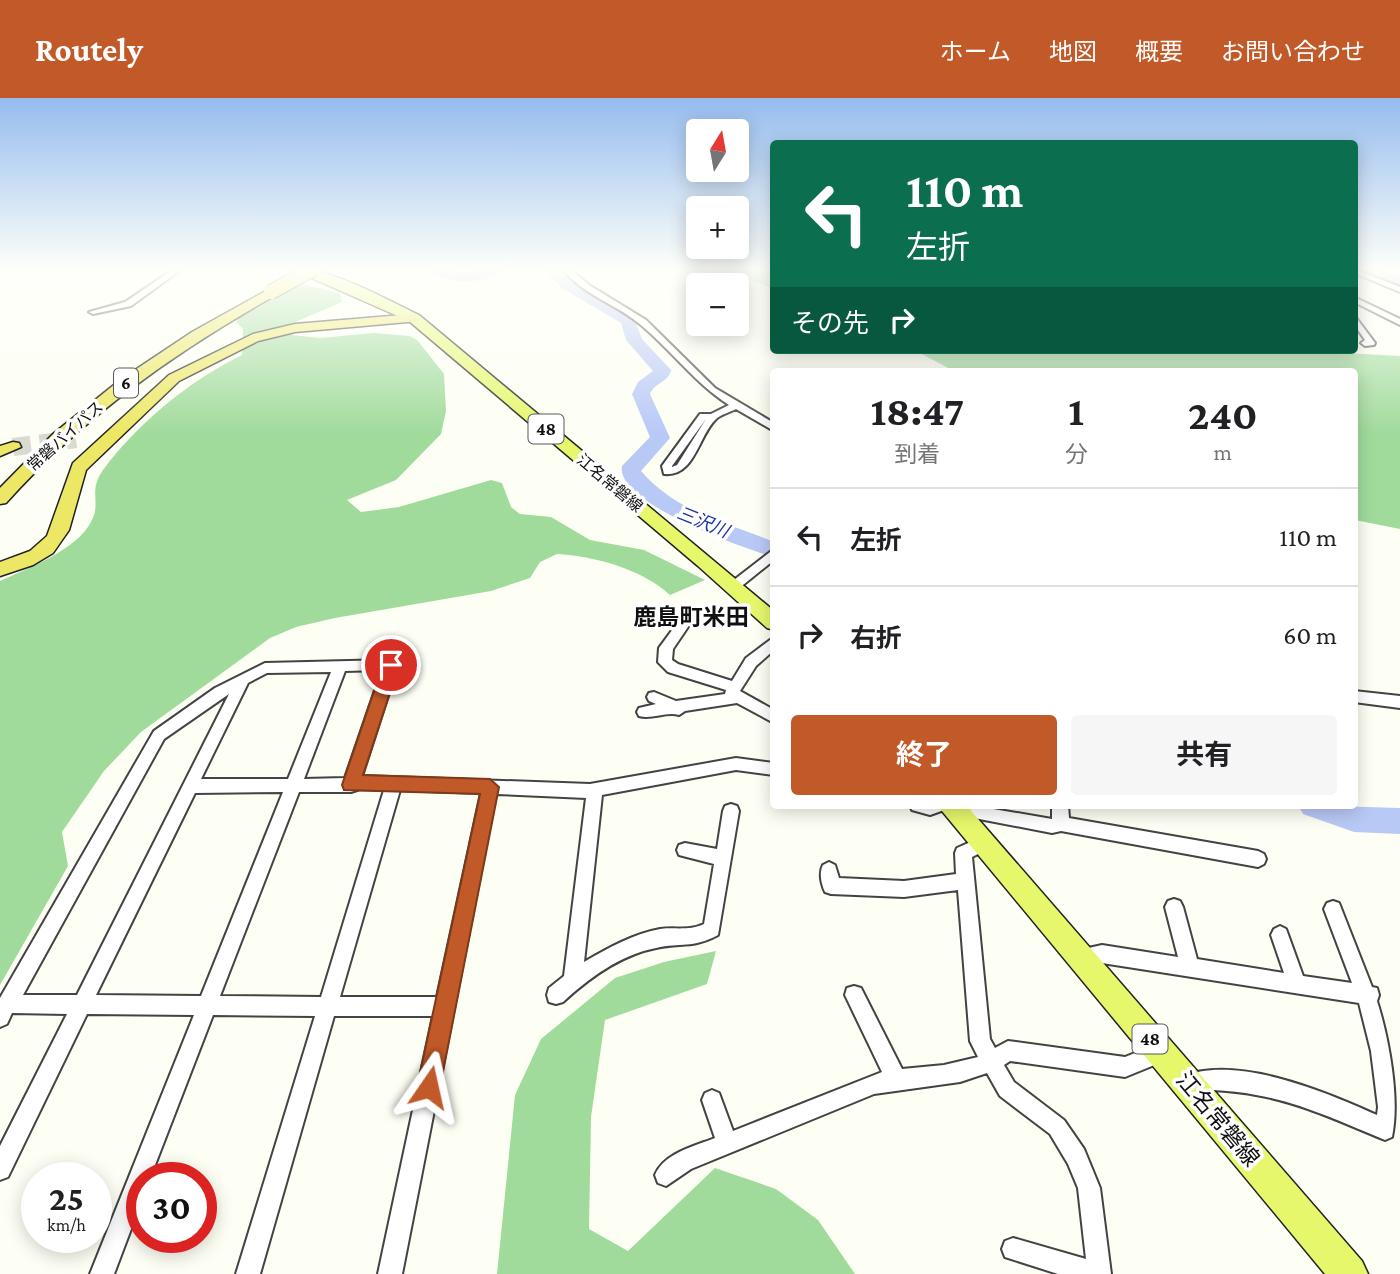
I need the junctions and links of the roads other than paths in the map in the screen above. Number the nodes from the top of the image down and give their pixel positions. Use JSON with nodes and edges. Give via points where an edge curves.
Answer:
{"nodes":[{"id":1,"x":201,"y":324,"type":"edge"},
{"id":2,"x":214,"y":324,"type":"edge"},
{"id":3,"x":344,"y":324,"type":"edge"},
{"id":4,"x":421,"y":324,"type":"edge"},
{"id":5,"x":643,"y":324,"type":"edge"},
{"id":6,"x":1358,"y":324,"type":"edge"},
{"id":7,"x":1365,"y":343,"type":"dead end"},
{"id":8,"x":736,"y":405,"type":"junction"},
{"id":9,"x":712,"y":417,"type":"junction"},
{"id":10,"x":770,"y":426,"type":"edge"},
{"id":11,"x":117,"y":431,"type":"junction"},
{"id":12,"x":76,"y":439,"type":"tunnel mouth"},
{"id":13,"x":0,"y":480,"type":"edge"},
{"id":14,"x":0,"y":499,"type":"edge"},
{"id":15,"x":770,"y":557,"type":"edge"},
{"id":16,"x":0,"y":569,"type":"edge"},
{"id":17,"x":734,"y":586,"type":"junction"},
{"id":18,"x":770,"y":620,"type":"edge"},
{"id":19,"x":686,"y":621,"type":"dead end"},
{"id":20,"x":770,"y":645,"type":"edge"},
{"id":21,"x":340,"y":666,"type":"junction"},
{"id":22,"x":243,"y":680,"type":"junction"},
{"id":23,"x":734,"y":693,"type":"junction"},
{"id":24,"x":654,"y":697,"type":"dead end"},
{"id":25,"x":1358,"y":697,"type":"edge"},
{"id":26,"x":1400,"y":702,"type":"edge"},
{"id":27,"x":679,"y":709,"type":"junction"},
{"id":28,"x":644,"y":712,"type":"dead end"},
{"id":29,"x":770,"y":715,"type":"edge"},
{"id":30,"x":770,"y":768,"type":"edge"},
{"id":31,"x":394,"y":783,"type":"junction"},
{"id":32,"x":293,"y":785,"type":"junction"},
{"id":33,"x":351,"y":785,"type":"junction"},
{"id":34,"x":190,"y":786,"type":"junction"},
{"id":35,"x":490,"y":787,"type":"junction"},
{"id":36,"x":595,"y":790,"type":"junction"},
{"id":37,"x":950,"y":809,"type":"edge"},
{"id":38,"x":957,"y":809,"type":"edge"},
{"id":39,"x":1060,"y":809,"type":"edge"},
{"id":40,"x":731,"y":811,"type":"dead end"},
{"id":41,"x":1061,"y":824,"type":"junction"},
{"id":42,"x":984,"y":843,"type":"junction"},
{"id":43,"x":685,"y":850,"type":"dead end"},
{"id":44,"x":723,"y":858,"type":"junction"},
{"id":45,"x":1258,"y":859,"type":"dead end"},
{"id":46,"x":829,"y":870,"type":"dead end"},
{"id":47,"x":967,"y":881,"type":"junction"},
{"id":48,"x":1174,"y":907,"type":"dead end"},
{"id":49,"x":1333,"y":909,"type":"dead end"},
{"id":50,"x":1280,"y":935,"type":"dead end"},
{"id":51,"x":1081,"y":957,"type":"junction"},
{"id":52,"x":1190,"y":967,"type":"junction"},
{"id":53,"x":573,"y":979,"type":"junction"},
{"id":54,"x":1297,"y":984,"type":"junction"},
{"id":55,"x":556,"y":995,"type":"dead end"},
{"id":56,"x":854,"y":995,"type":"dead end"},
{"id":57,"x":1370,"y":995,"type":"junction"},
{"id":58,"x":82,"y":1004,"type":"junction"},
{"id":59,"x":207,"y":1005,"type":"junction"},
{"id":60,"x":328,"y":1006,"type":"junction"},
{"id":61,"x":445,"y":1007,"type":"junction"},
{"id":62,"x":4,"y":1010,"type":"edge"},
{"id":63,"x":1162,"y":1052,"type":"junction"},
{"id":64,"x":993,"y":1063,"type":"junction"},
{"id":65,"x":896,"y":1079,"type":"junction"},
{"id":66,"x":1188,"y":1084,"type":"junction"},
{"id":67,"x":712,"y":1100,"type":"dead end"},
{"id":68,"x":727,"y":1143,"type":"junction"},
{"id":69,"x":0,"y":1169,"type":"edge"},
{"id":70,"x":666,"y":1175,"type":"dead end"},
{"id":71,"x":1013,"y":1249,"type":"dead end"},
{"id":72,"x":102,"y":1274,"type":"edge"},
{"id":73,"x":248,"y":1274,"type":"edge"},
{"id":74,"x":390,"y":1274,"type":"edge"},
{"id":75,"x":1098,"y":1274,"type":"edge"},
{"id":76,"x":1349,"y":1274,"type":"edge"}],
"edges":[{"from":1,"to":13,"type":"highway","name":"常磐バイパス","number":"6","via":[[110,385]]},
{"from":2,"to":14,"type":"highway","name":"常磐バイパス","number":"6","via":[[124,385],[63,436]]},
{"from":3,"to":11,"type":"highway","via":[[264,334],[182,372]]},
{"from":4,"to":17,"type":"main road","name":"江名常磐線","number":"48"},
{"from":5,"to":8,"type":"street","via":[[700,379]]},
{"from":6,"to":7,"type":"street","via":[[1371,343]]},
{"from":8,"to":9,"type":"street"},
{"from":8,"to":10,"type":"street"},
{"from":9,"to":9,"type":"street","via":[[681,467],[668,472],[667,466],[699,420]]},
{"from":11,"to":12,"type":"highway"},
{"from":11,"to":16,"type":"highway","via":[[75,474],[65,524],[57,538],[30,559]]},
{"from":15,"to":17,"type":"street"},
{"from":17,"to":18,"type":"main road","name":"江名常磐線","number":"48"},
{"from":19,"to":23,"type":"street","via":[[666,648],[665,662]]},
{"from":20,"to":23,"type":"street","via":[[751,662]]},
{"from":21,"to":22,"type":"street","via":[[265,668]]},
{"from":21,"to":32,"type":"street"},
{"from":21,"to":33,"type":"street","via":[[391,665]]},
{"from":22,"to":34,"type":"street"},
{"from":22,"to":62,"type":"street","via":[[159,735]]},
{"from":23,"to":27,"type":"street"},
{"from":23,"to":29,"type":"street"},
{"from":24,"to":27,"type":"street"},
{"from":25,"to":26,"type":"street"},
{"from":27,"to":28,"type":"street"},
{"from":30,"to":36,"type":"street","via":[[736,764]]},
{"from":31,"to":33,"type":"street"},
{"from":31,"to":35,"type":"street"},
{"from":31,"to":60,"type":"street"},
{"from":32,"to":33,"type":"street"},
{"from":32,"to":34,"type":"street"},
{"from":32,"to":59,"type":"street"},
{"from":34,"to":58,"type":"street"},
{"from":35,"to":36,"type":"street"},
{"from":35,"to":61,"type":"street"},
{"from":36,"to":53,"type":"street"},
{"from":37,"to":42,"type":"main road","name":"江名常磐線","number":"48"},
{"from":38,"to":41,"type":"street"},
{"from":39,"to":41,"type":"street"},
{"from":40,"to":44,"type":"street"},
{"from":41,"to":45,"type":"street"},
{"from":42,"to":47,"type":"street","via":[[963,853]]},
{"from":42,"to":51,"type":"main road","name":"江名常磐線","number":"48"},
{"from":43,"to":44,"type":"street"},
{"from":44,"to":53,"type":"street","via":[[712,929],[695,939],[660,938],[610,957]]},
{"from":46,"to":47,"type":"street","via":[[831,886],[904,889]]},
{"from":47,"to":64,"type":"street","via":[[981,1041]]},
{"from":48,"to":52,"type":"street"},
{"from":49,"to":57,"type":"street"},
{"from":50,"to":54,"type":"street"},
{"from":51,"to":52,"type":"street","via":[[1102,954]]},
{"from":51,"to":63,"type":"main road","name":"江名常磐線","number":"48"},
{"from":52,"to":54,"type":"street"},
{"from":53,"to":55,"type":"street"},
{"from":54,"to":57,"type":"street"},
{"from":56,"to":65,"type":"street"},
{"from":57,"to":66,"type":"street","via":[[1394,1082],[1394,1115],[1385,1130],[1318,1100],[1222,1079]]},
{"from":58,"to":59,"type":"street"},
{"from":58,"to":62,"type":"street"},
{"from":58,"to":69,"type":"street"},
{"from":59,"to":60,"type":"street"},
{"from":59,"to":72,"type":"street"},
{"from":60,"to":61,"type":"street"},
{"from":60,"to":73,"type":"street"},
{"from":61,"to":74,"type":"street"},
{"from":63,"to":64,"type":"street","via":[[1125,1067],[1008,1051]]},
{"from":63,"to":66,"type":"main road","name":"江名常磐線","number":"48"},
{"from":64,"to":65,"type":"street","via":[[954,1075]]},
{"from":64,"to":75,"type":"street","via":[[1007,1089],[1056,1127],[1076,1157],[1089,1188]]},
{"from":65,"to":68,"type":"street"},
{"from":66,"to":76,"type":"main road","name":"江名常磐線","number":"48"},
{"from":67,"to":68,"type":"street"},
{"from":68,"to":70,"type":"street","via":[[684,1161]]},
{"from":71,"to":75,"type":"street"}]}
